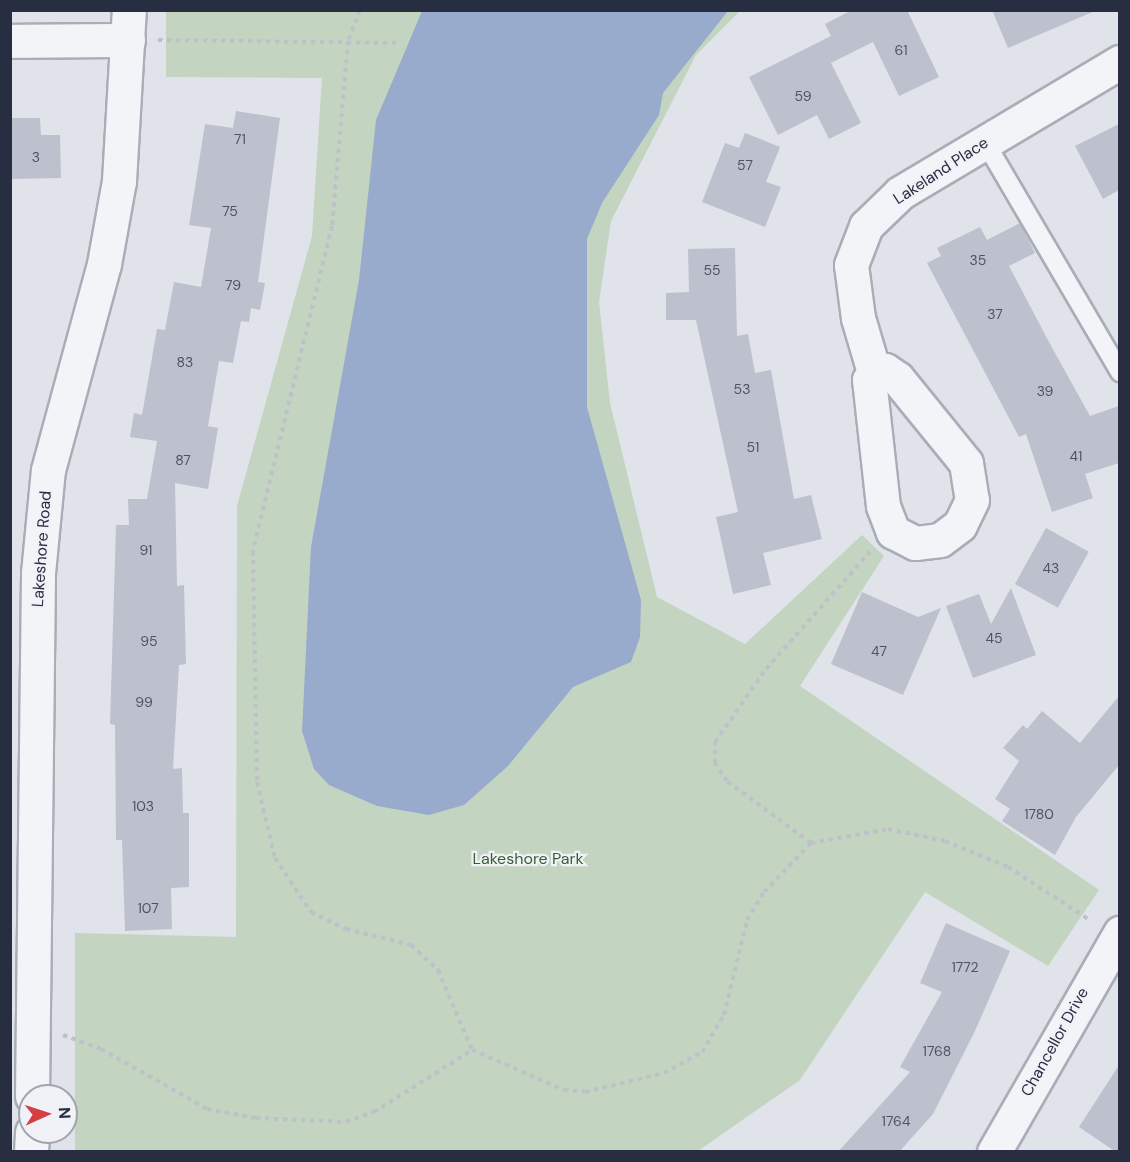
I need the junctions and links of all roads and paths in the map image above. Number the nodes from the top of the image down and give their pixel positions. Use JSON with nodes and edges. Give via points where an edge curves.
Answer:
{"nodes":[{"id":1,"x":360,"y":10,"type":"edge"},
{"id":2,"x":128,"y":25,"type":"edge"},
{"id":3,"x":10,"y":41,"type":"edge"},
{"id":4,"x":348,"y":41,"type":"junction"},
{"id":5,"x":397,"y":43,"type":"dead end"},
{"id":6,"x":1119,"y":62,"type":"edge"},
{"id":7,"x":985,"y":142,"type":"junction"},
{"id":8,"x":874,"y":372,"type":"junction"},
{"id":9,"x":1119,"y":372,"type":"edge"},
{"id":10,"x":893,"y":532,"type":"junction"},
{"id":11,"x":811,"y":843,"type":"junction"},
{"id":12,"x":1118,"y":939,"type":"edge"},
{"id":13,"x":22,"y":979,"type":"edge"},
{"id":14,"x":34,"y":1024,"type":"junction"},
{"id":15,"x":472,"y":1050,"type":"junction"},
{"id":16,"x":32,"y":1084,"type":"edge"},
{"id":17,"x":994,"y":1152,"type":"edge"}],
"edges":[{"from":1,"to":4,"type":"path"},
{"from":2,"to":3,"type":"street"},
{"from":2,"to":4,"type":"path"},
{"from":2,"to":13,"type":"street","name":"Lakeshore Road","via":[[118,181],[104,264],[48,470],[38,573]]},
{"from":4,"to":5,"type":"path"},
{"from":4,"to":15,"type":"path","via":[[332,226],[254,551],[257,782],[275,858],[311,912],[346,929],[411,945],[438,970]]},
{"from":6,"to":7,"type":"street","name":"Lakeland Place"},
{"from":7,"to":8,"type":"street","name":"Lakeland Place","via":[[900,193],[866,226],[851,265],[858,318]]},
{"from":7,"to":9,"type":"lane"},
{"from":8,"to":10,"type":"street","name":"Lakeland Place","via":[[869,381],[869,417],[883,506]]},
{"from":8,"to":10,"type":"street","via":[[885,370],[897,378],[966,463],[972,500],[960,525],[940,540],[915,543]]},
{"from":10,"to":11,"type":"path","via":[[766,669],[715,742],[715,763],[727,781]]},
{"from":11,"to":12,"type":"path","via":[[888,829],[945,841],[1059,895]]},
{"from":11,"to":15,"type":"path","via":[[764,892],[747,920],[724,1015],[702,1052],[664,1073],[585,1092],[555,1086]]},
{"from":12,"to":17,"type":"street","name":"Chancellor Drive"},
{"from":13,"to":14,"type":"street","name":"Lakeshore Road"},
{"from":14,"to":15,"type":"path","via":[[101,1049],[207,1109],[301,1122],[346,1122],[374,1112]]},
{"from":14,"to":16,"type":"street","name":"Lakeshore Road"}]}
